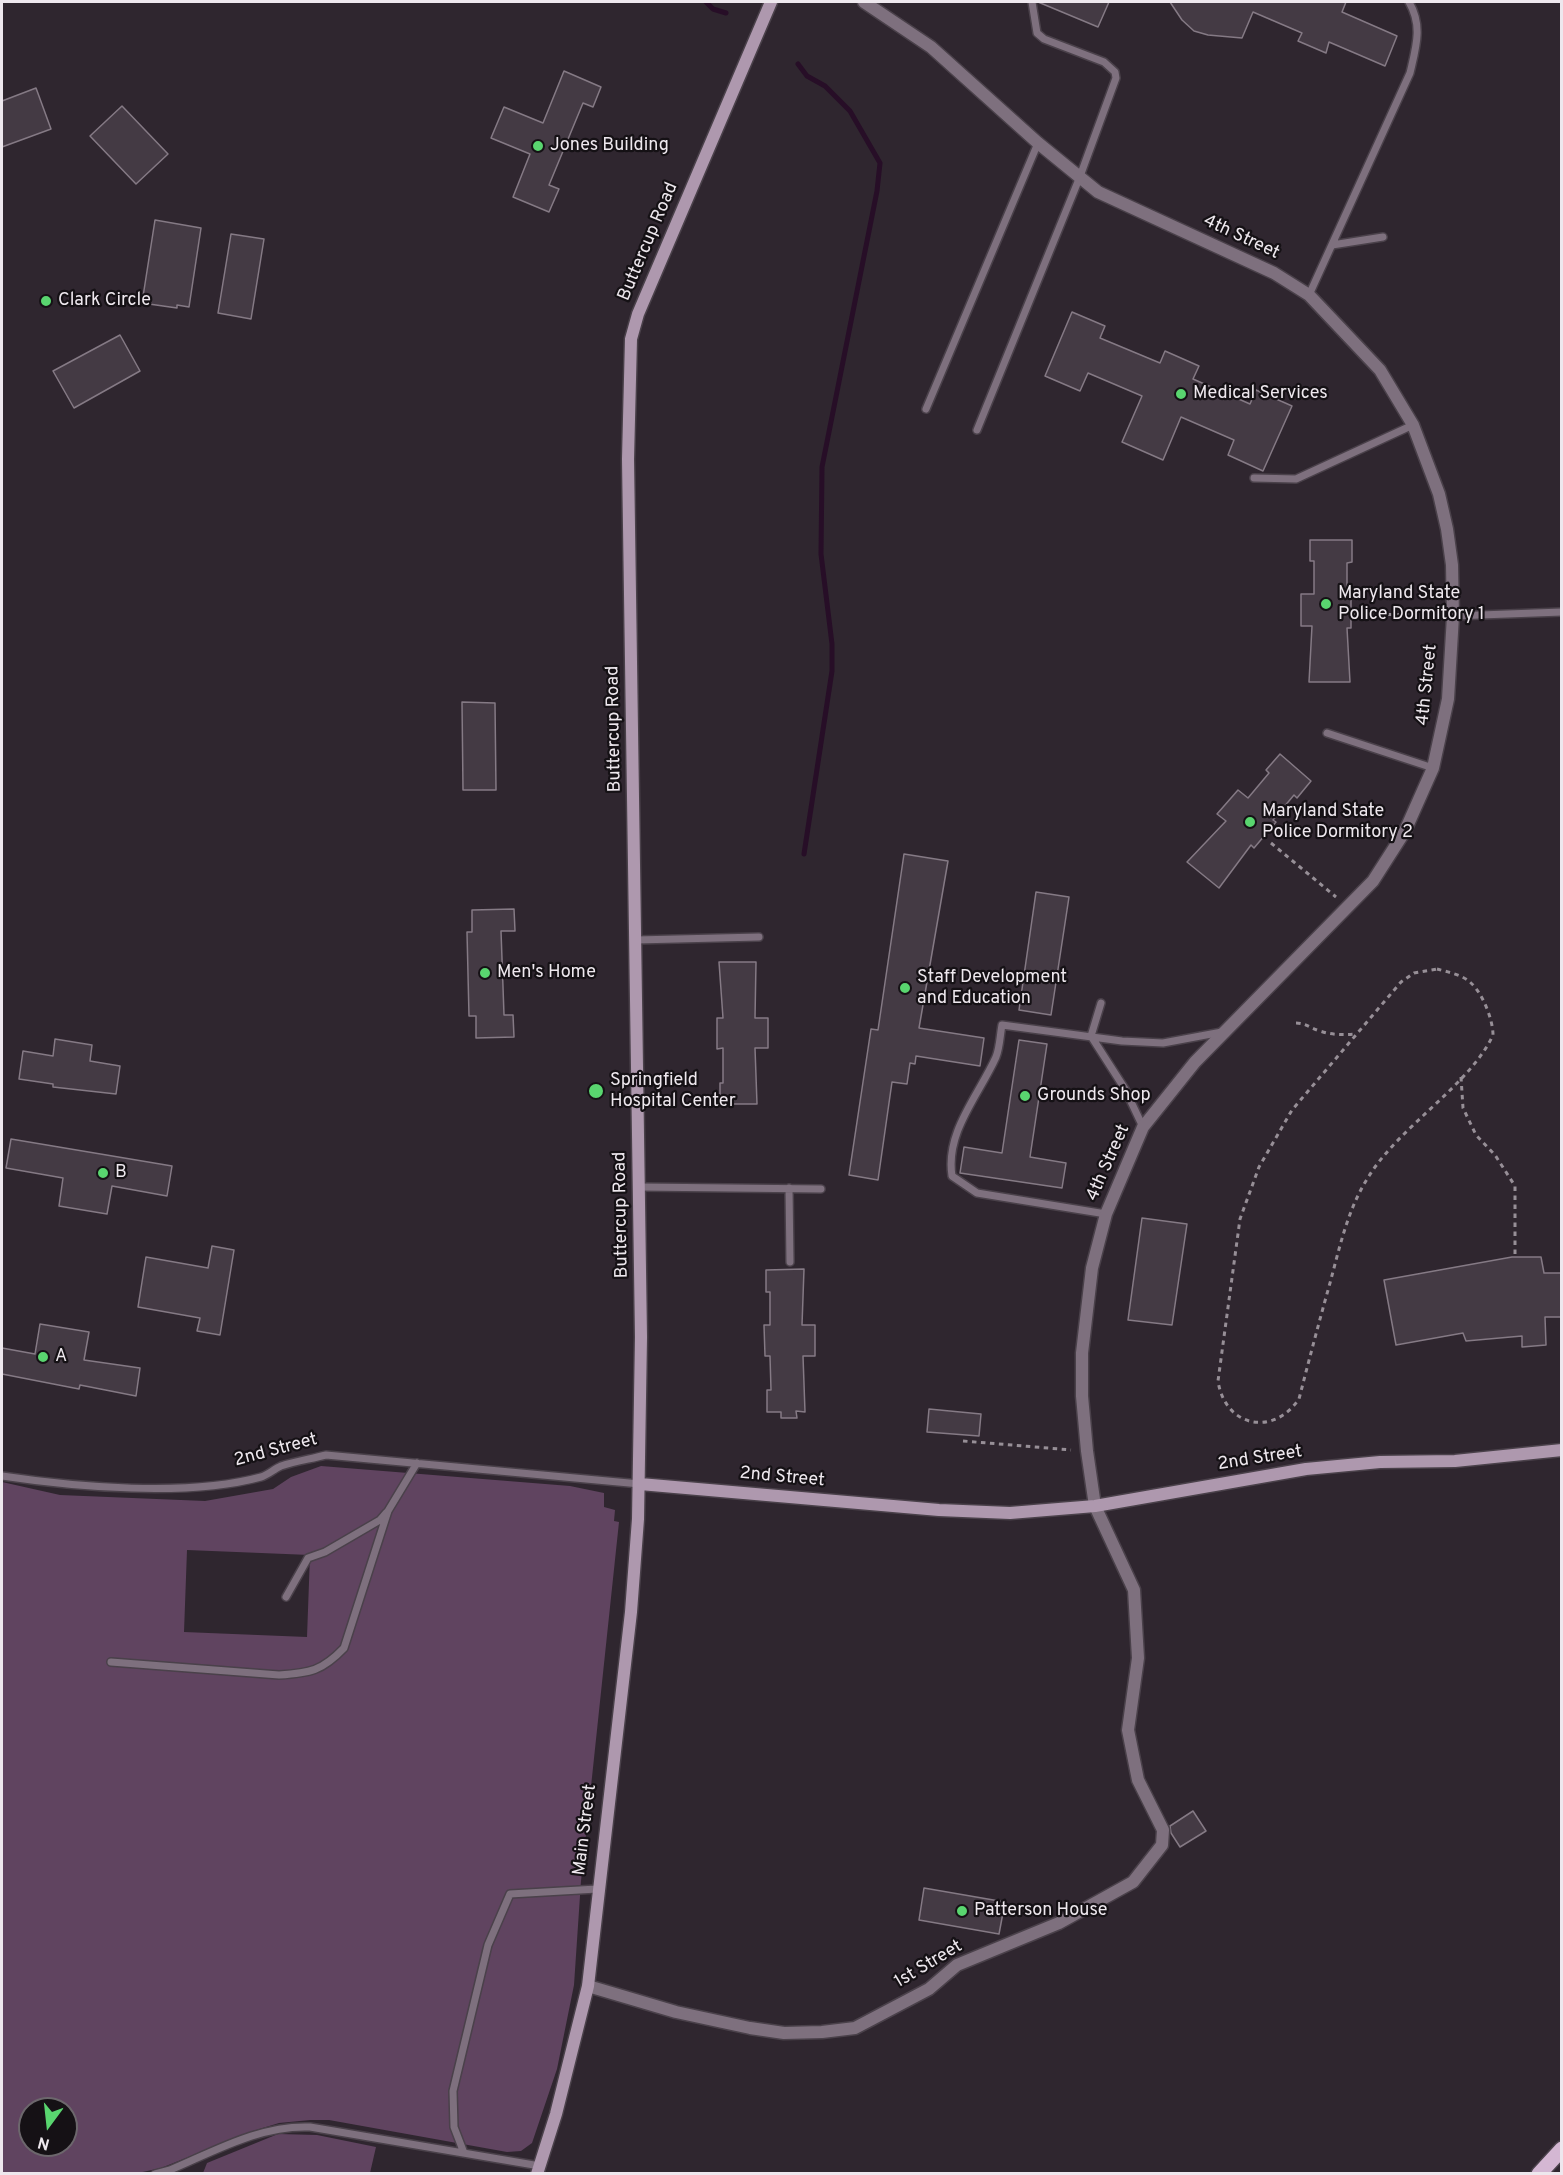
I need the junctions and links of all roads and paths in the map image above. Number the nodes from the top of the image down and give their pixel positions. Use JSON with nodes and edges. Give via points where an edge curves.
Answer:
{"nodes":[{"id":1,"x":771,"y":2,"type":"edge"},
{"id":2,"x":864,"y":2,"type":"edge"},
{"id":3,"x":1032,"y":2,"type":"edge"},
{"id":4,"x":1409,"y":2,"type":"edge"},
{"id":5,"x":1038,"y":143,"type":"junction"},
{"id":6,"x":1079,"y":179,"type":"junction"},
{"id":7,"x":1383,"y":237,"type":"dead end"},
{"id":8,"x":1332,"y":245,"type":"junction"},
{"id":9,"x":1309,"y":295,"type":"junction"},
{"id":10,"x":926,"y":409,"type":"dead end"},
{"id":11,"x":1413,"y":425,"type":"junction"},
{"id":12,"x":977,"y":430,"type":"dead end"},
{"id":13,"x":1254,"y":478,"type":"dead end"},
{"id":14,"x":1562,"y":612,"type":"edge"},
{"id":15,"x":1351,"y":614,"type":"dead end"},
{"id":16,"x":1453,"y":616,"type":"junction"},
{"id":17,"x":1327,"y":733,"type":"dead end"},
{"id":18,"x":1433,"y":768,"type":"junction"},
{"id":19,"x":1271,"y":843,"type":"dead end"},
{"id":20,"x":1349,"y":908,"type":"junction"},
{"id":21,"x":759,"y":937,"type":"dead end"},
{"id":22,"x":636,"y":940,"type":"junction"},
{"id":23,"x":1101,"y":1003,"type":"dead end"},
{"id":24,"x":1296,"y":1023,"type":"dead end"},
{"id":25,"x":1225,"y":1031,"type":"junction"},
{"id":26,"x":1355,"y":1034,"type":"junction"},
{"id":27,"x":1091,"y":1036,"type":"junction"},
{"id":28,"x":1461,"y":1077,"type":"junction"},
{"id":29,"x":1143,"y":1127,"type":"junction"},
{"id":30,"x":639,"y":1187,"type":"junction"},
{"id":31,"x":789,"y":1188,"type":"junction"},
{"id":32,"x":821,"y":1189,"type":"dead end"},
{"id":33,"x":1107,"y":1214,"type":"junction"},
{"id":34,"x":1515,"y":1257,"type":"dead end"},
{"id":35,"x":790,"y":1262,"type":"dead end"},
{"id":36,"x":963,"y":1441,"type":"dead end"},
{"id":37,"x":1562,"y":1450,"type":"edge"},
{"id":38,"x":1087,"y":1451,"type":"junction"},
{"id":39,"x":417,"y":1463,"type":"junction"},
{"id":40,"x":2,"y":1476,"type":"edge"},
{"id":41,"x":640,"y":1484,"type":"junction"},
{"id":42,"x":1095,"y":1506,"type":"junction"},
{"id":43,"x":388,"y":1511,"type":"junction"},
{"id":44,"x":286,"y":1597,"type":"dead end"},
{"id":45,"x":111,"y":1662,"type":"dead end"},
{"id":46,"x":597,"y":1889,"type":"junction"},
{"id":47,"x":588,"y":1986,"type":"junction"},
{"id":48,"x":1562,"y":2150,"type":"edge"},
{"id":49,"x":464,"y":2153,"type":"junction"},
{"id":50,"x":538,"y":2170,"type":"edge"},
{"id":51,"x":155,"y":2174,"type":"edge"},
{"id":52,"x":1539,"y":2174,"type":"edge"}],
"edges":[{"from":1,"to":22,"type":"street","name":"Buttercup Road","via":[[638,314],[631,339],[628,459]]},
{"from":2,"to":5,"type":"street","name":"4th Street","via":[[931,47]]},
{"from":3,"to":6,"type":"lane","via":[[1038,33],[1044,39],[1104,62],[1115,72]]},
{"from":4,"to":8,"type":"lane","via":[[1419,25],[1410,73]]},
{"from":5,"to":6,"type":"street","name":"4th Street"},
{"from":5,"to":10,"type":"lane"},
{"from":6,"to":9,"type":"street","name":"4th Street","via":[[1098,192],[1274,273]]},
{"from":6,"to":12,"type":"lane"},
{"from":7,"to":8,"type":"lane"},
{"from":8,"to":9,"type":"lane"},
{"from":9,"to":11,"type":"street","name":"4th Street","via":[[1380,370]]},
{"from":11,"to":13,"type":"lane","via":[[1296,479]]},
{"from":11,"to":16,"type":"street","name":"4th Street","via":[[1439,494],[1447,529]]},
{"from":14,"to":16,"type":"lane"},
{"from":15,"to":16,"type":"path"},
{"from":16,"to":18,"type":"street","name":"4th Street","via":[[1448,699]]},
{"from":17,"to":18,"type":"lane"},
{"from":18,"to":20,"type":"street","name":"4th Street","via":[[1405,831],[1373,881]]},
{"from":19,"to":20,"type":"path"},
{"from":20,"to":25,"type":"street","name":"4th Street"},
{"from":21,"to":22,"type":"lane"},
{"from":22,"to":30,"type":"street","name":"Buttercup Road"},
{"from":23,"to":27,"type":"lane"},
{"from":24,"to":26,"type":"path","via":[[1336,1035]]},
{"from":25,"to":27,"type":"lane","via":[[1163,1043]]},
{"from":25,"to":29,"type":"street","name":"4th Street","via":[[1194,1062]]},
{"from":26,"to":28,"type":"path","via":[[1401,982],[1414,973],[1437,969],[1453,973],[1472,984],[1484,1002],[1493,1028],[1487,1048]]},
{"from":26,"to":28,"type":"path","via":[[1292,1110],[1271,1143],[1240,1219],[1218,1381],[1227,1406],[1245,1419],[1266,1423],[1282,1418],[1299,1399],[1342,1239],[1358,1196],[1369,1175],[1396,1142]]},
{"from":27,"to":29,"type":"lane","via":[[1125,1089]]},
{"from":27,"to":33,"type":"lane","via":[[1002,1025],[997,1054],[952,1142],[949,1161],[952,1176],[977,1193]]},
{"from":28,"to":34,"type":"path","via":[[1463,1108],[1476,1135],[1496,1155],[1515,1186]]},
{"from":29,"to":33,"type":"street","name":"4th Street"},
{"from":30,"to":31,"type":"lane"},
{"from":30,"to":41,"type":"street","name":"Buttercup Road"},
{"from":31,"to":32,"type":"lane"},
{"from":31,"to":35,"type":"lane"},
{"from":33,"to":38,"type":"street","name":"4th Street","via":[[1085,1308],[1082,1396]]},
{"from":36,"to":38,"type":"path"},
{"from":37,"to":42,"type":"street","name":"2nd Street","via":[[1455,1461],[1380,1462],[1306,1469]]},
{"from":38,"to":42,"type":"street","name":"4th Street"},
{"from":39,"to":40,"type":"lane","name":"2nd Street","via":[[326,1455],[262,1476],[218,1485],[143,1487]]},
{"from":39,"to":41,"type":"lane","name":"2nd Street"},
{"from":39,"to":43,"type":"lane"},
{"from":41,"to":42,"type":"street","name":"2nd Street","via":[[939,1510],[1010,1513]]},
{"from":41,"to":46,"type":"street","name":"Main Street","via":[[631,1612]]},
{"from":42,"to":47,"type":"street","name":"1st Street","via":[[1134,1590],[1138,1658],[1128,1730],[1138,1780],[1163,1830],[1162,1845],[1133,1882],[1059,1923],[957,1965],[929,1989],[855,2028],[784,2033],[750,2028],[676,2012]]},
{"from":43,"to":44,"type":"lane","via":[[380,1520],[308,1558]]},
{"from":43,"to":45,"type":"lane","via":[[344,1648],[327,1665],[305,1673],[279,1675]]},
{"from":46,"to":47,"type":"street","name":"Main Street"},
{"from":46,"to":49,"type":"lane","via":[[510,1894],[488,1945],[453,2091],[454,2127]]},
{"from":47,"to":50,"type":"street","name":"Main Street","via":[[579,2031]]},
{"from":48,"to":52,"type":"main road"},
{"from":49,"to":50,"type":"lane"},
{"from":49,"to":51,"type":"lane","via":[[288,2126],[262,2131]]}]}
